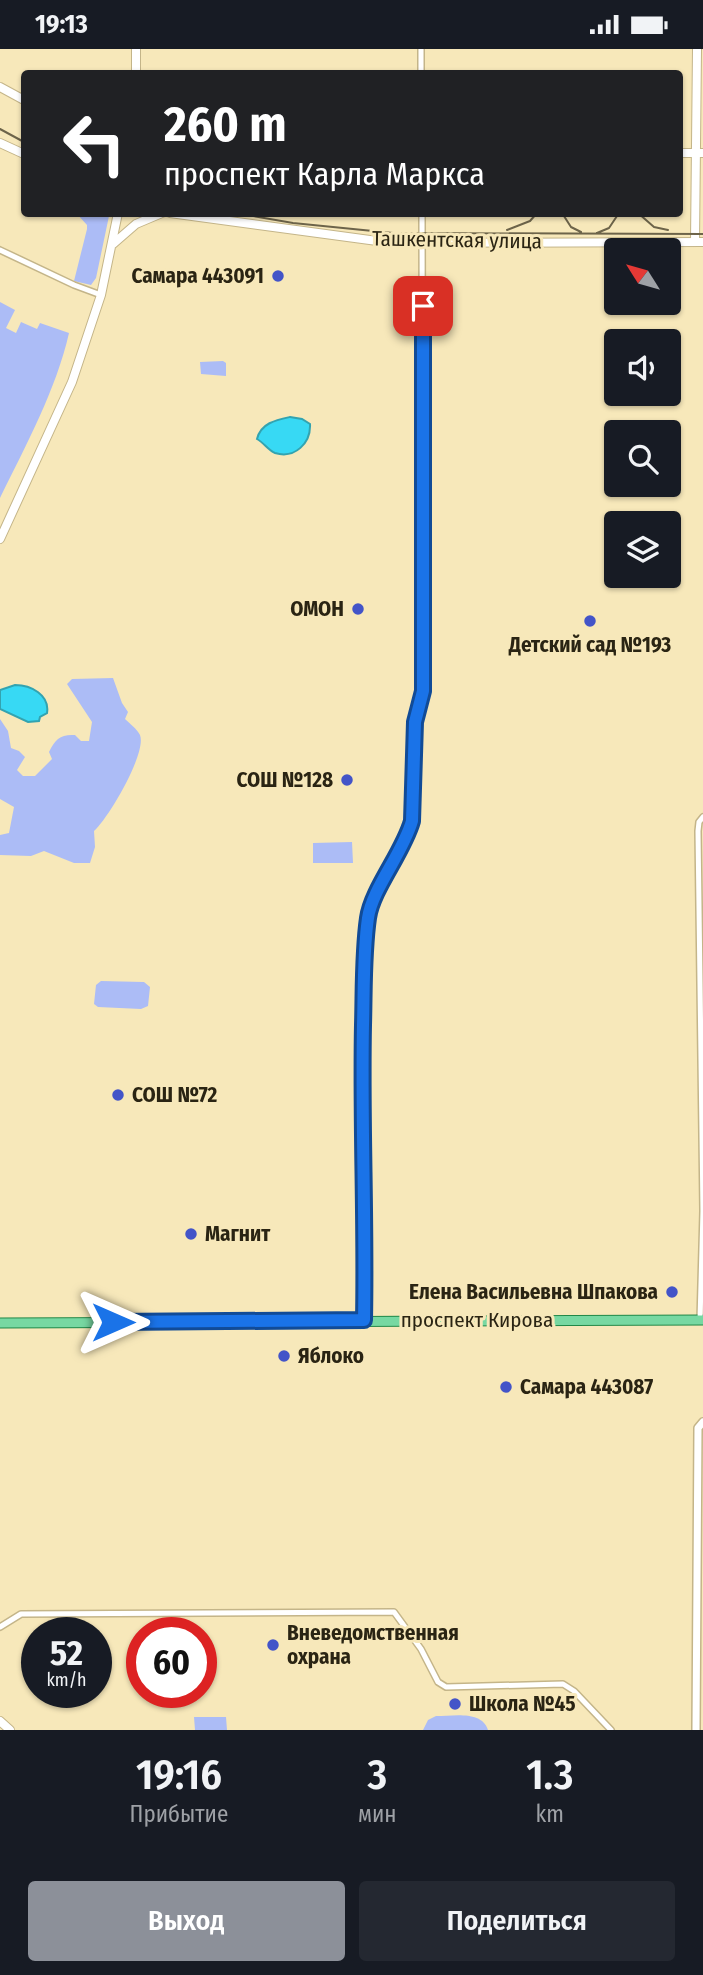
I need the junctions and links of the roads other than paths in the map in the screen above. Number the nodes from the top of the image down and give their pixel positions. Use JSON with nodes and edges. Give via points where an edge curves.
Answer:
{"nodes":[{"id":1,"x":136,"y":49,"type":"edge"},
{"id":2,"x":421,"y":49,"type":"edge"},
{"id":3,"x":697,"y":49,"type":"edge"},
{"id":4,"x":136,"y":70,"type":"edge"},
{"id":5,"x":421,"y":70,"type":"edge"},
{"id":6,"x":0,"y":87,"type":"edge"},
{"id":7,"x":21,"y":98,"type":"edge"},
{"id":8,"x":0,"y":143,"type":"edge"},
{"id":9,"x":699,"y":153,"type":"edge"},
{"id":10,"x":21,"y":154,"type":"edge"},
{"id":11,"x":117,"y":217,"type":"edge"},
{"id":12,"x":153,"y":217,"type":"edge"},
{"id":13,"x":200,"y":217,"type":"edge"},
{"id":14,"x":422,"y":217,"type":"edge"},
{"id":15,"x":699,"y":242,"type":"edge"},
{"id":16,"x":423,"y":243,"type":"junction"},
{"id":17,"x":113,"y":244,"type":"junction"},
{"id":18,"x":0,"y":250,"type":"edge"},
{"id":19,"x":101,"y":295,"type":"junction"},
{"id":20,"x":0,"y":539,"type":"edge"},
{"id":21,"x":703,"y":817,"type":"edge"},
{"id":22,"x":364,"y":1320,"type":"junction"},
{"id":23,"x":702,"y":1320,"type":"edge"},
{"id":24,"x":0,"y":1322,"type":"edge"},
{"id":25,"x":703,"y":1422,"type":"edge"},
{"id":26,"x":0,"y":1627,"type":"edge"},
{"id":27,"x":700,"y":1689,"type":"edge"},
{"id":28,"x":0,"y":1721,"type":"edge"},
{"id":29,"x":10,"y":1730,"type":"edge"},
{"id":30,"x":611,"y":1730,"type":"edge"},
{"id":31,"x":696,"y":1730,"type":"edge"}],
"edges":[{"from":1,"to":4,"type":"main road"},
{"from":2,"to":5,"type":"street"},
{"from":3,"to":9,"type":"main road"},
{"from":6,"to":7,"type":"main road"},
{"from":8,"to":10,"type":"main road"},
{"from":9,"to":15,"type":"main road"},
{"from":11,"to":17,"type":"main road"},
{"from":12,"to":17,"type":"main road","via":[[136,224]]},
{"from":13,"to":16,"type":"main road","name":"Ташкентская улица","via":[[392,243]]},
{"from":14,"to":16,"type":"street"},
{"from":15,"to":16,"type":"main road","name":"Ташкентская улица"},
{"from":16,"to":22,"type":"street","via":[[423,691],[415,722],[412,821],[368,917],[361,1111]]},
{"from":17,"to":19,"type":"main road"},
{"from":18,"to":19,"type":"street"},
{"from":19,"to":20,"type":"main road","via":[[72,382]]},
{"from":21,"to":23,"type":"street","via":[[698,831]]},
{"from":22,"to":23,"type":"main road","name":"проспект Кирова"},
{"from":22,"to":24,"type":"main road","name":"проспект Кирова"},
{"from":25,"to":27,"type":"street","via":[[698,1428]]},
{"from":26,"to":30,"type":"street","via":[[21,1614],[394,1612],[438,1682],[446,1687],[562,1684]]},
{"from":27,"to":31,"type":"street"},
{"from":28,"to":29,"type":"main road"}]}
